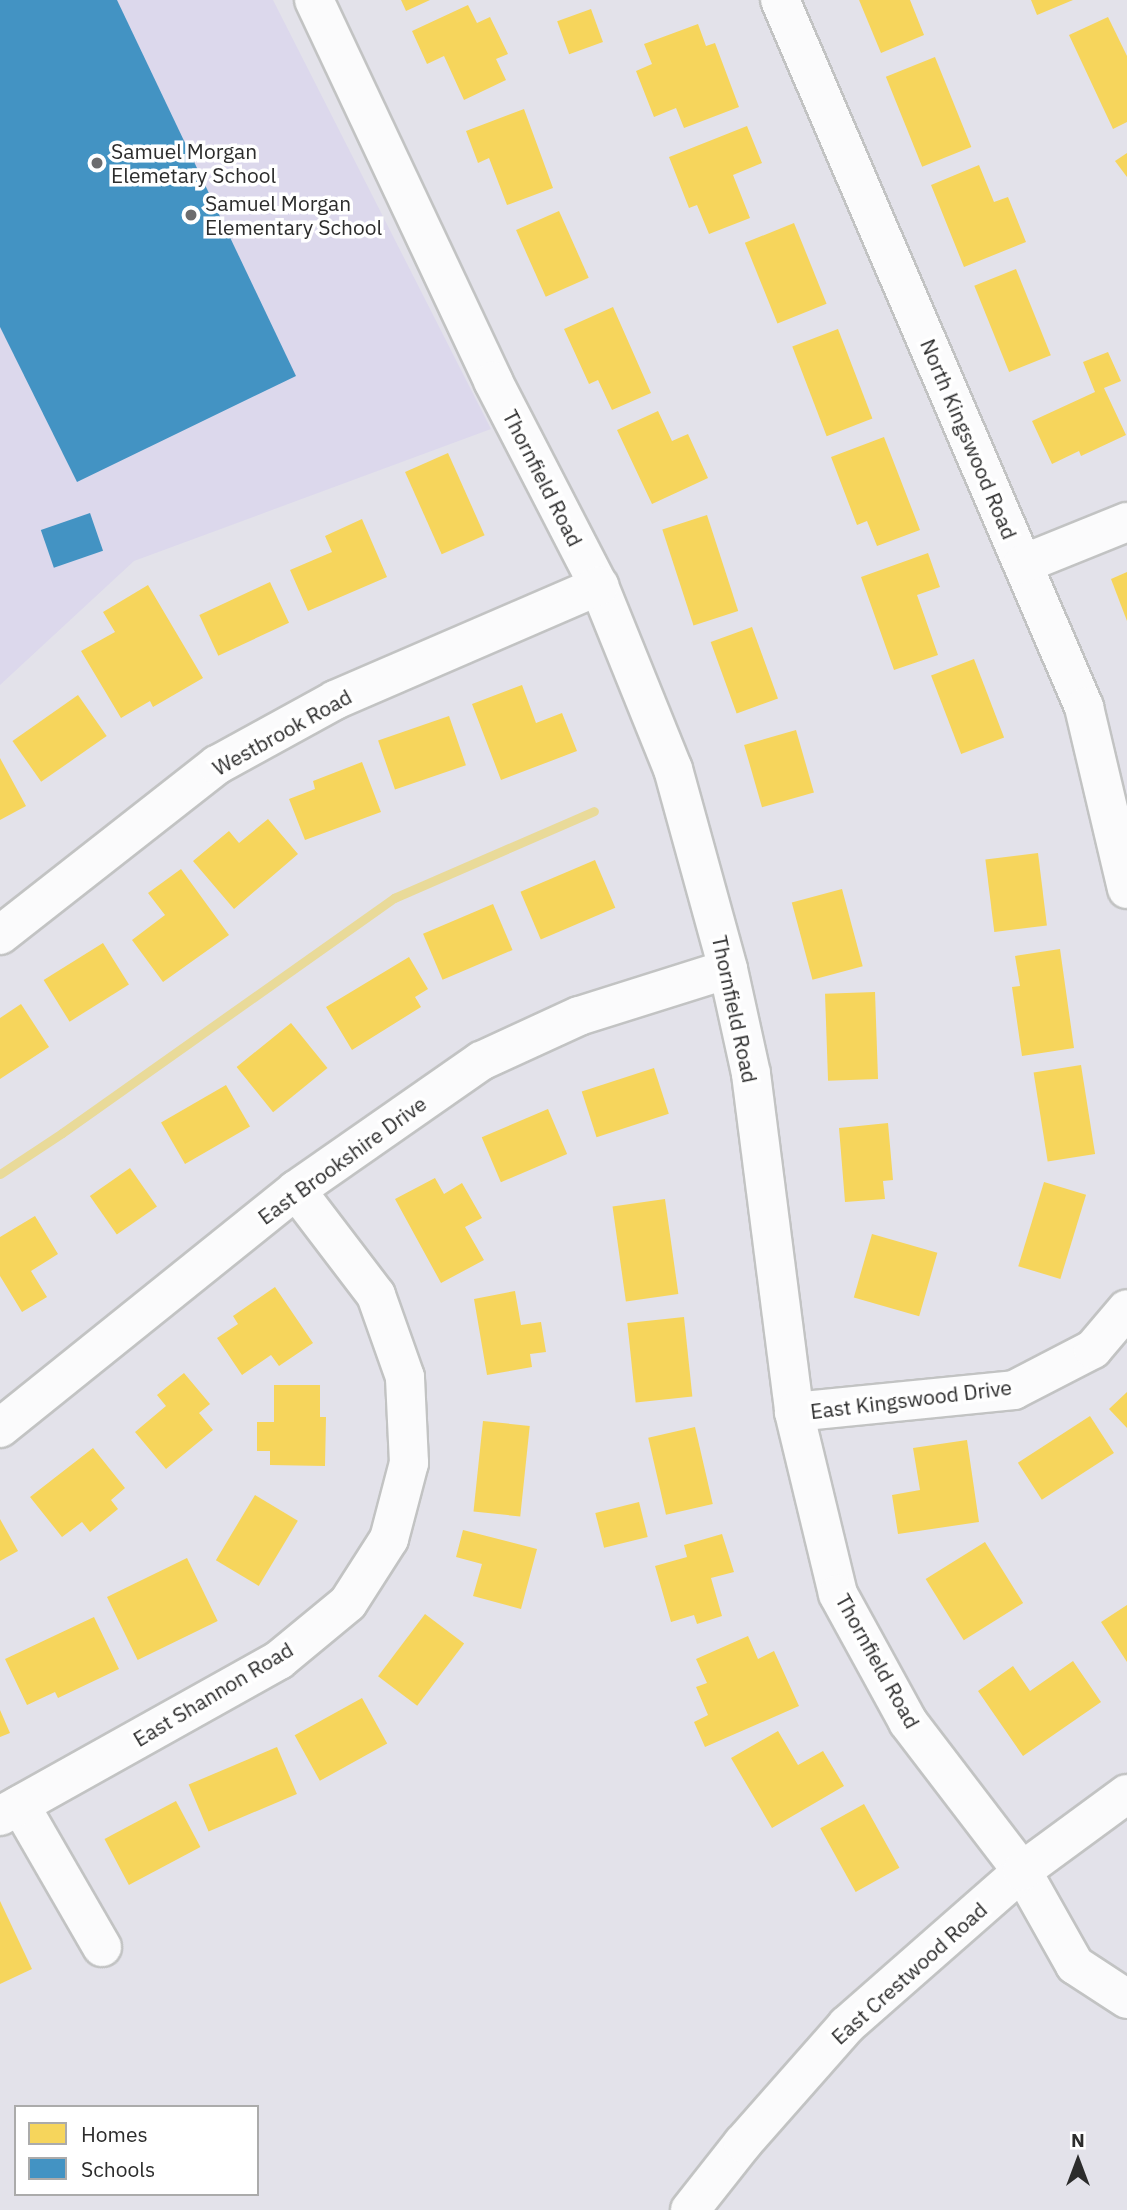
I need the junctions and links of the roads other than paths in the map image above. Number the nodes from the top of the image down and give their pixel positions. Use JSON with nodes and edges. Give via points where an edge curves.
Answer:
{"nodes":[{"id":1,"x":314,"y":0,"type":"edge"},
{"id":2,"x":780,"y":0,"type":"edge"},
{"id":3,"x":1127,"y":522,"type":"edge"},
{"id":4,"x":1023,"y":564,"type":"junction"},
{"id":5,"x":599,"y":586,"type":"junction"},
{"id":6,"x":1127,"y":889,"type":"edge"},
{"id":7,"x":0,"y":935,"type":"edge"},
{"id":8,"x":729,"y":969,"type":"junction"},
{"id":9,"x":296,"y":1189,"type":"junction"},
{"id":10,"x":1127,"y":1309,"type":"edge"},
{"id":11,"x":794,"y":1412,"type":"junction"},
{"id":12,"x":0,"y":1428,"type":"edge"},
{"id":13,"x":1127,"y":1794,"type":"edge"},
{"id":14,"x":10,"y":1810,"type":"edge"},
{"id":15,"x":1022,"y":1871,"type":"junction"},
{"id":16,"x":102,"y":1947,"type":"dead end"},
{"id":17,"x":1127,"y":1999,"type":"edge"},
{"id":18,"x":690,"y":2210,"type":"edge"}],
"edges":[{"from":1,"to":5,"type":"street","name":"Thornfield Road","via":[[493,381]]},
{"from":2,"to":4,"type":"street","name":"North Kingswood Road"},
{"from":3,"to":4,"type":"street"},
{"from":4,"to":6,"type":"street","name":"North Kingswood Road","via":[[1084,707]]},
{"from":5,"to":7,"type":"street","name":"Westbrook Road","via":[[335,701],[217,765]]},
{"from":5,"to":8,"type":"street","name":"Thornfield Road","via":[[673,769]]},
{"from":8,"to":9,"type":"street","name":"East Brookshire Drive","via":[[579,1016],[481,1060]]},
{"from":8,"to":11,"type":"street","name":"Thornfield Road","via":[[751,1074]]},
{"from":9,"to":12,"type":"street","name":"East Brookshire Drive"},
{"from":9,"to":14,"type":"street","name":"East Shannon Road","via":[[376,1295],[405,1377],[409,1463],[390,1539],[348,1603],[279,1660]]},
{"from":10,"to":11,"type":"street","name":"East Kingswood Drive","via":[[1093,1349],[1014,1390]]},
{"from":11,"to":15,"type":"street","name":"Thornfield Road","via":[[838,1594],[908,1722]]},
{"from":13,"to":15,"type":"street","name":"East Crestwood Road"},
{"from":14,"to":16,"type":"street"},
{"from":15,"to":17,"type":"street","name":"Thornfield Road","via":[[1075,1965]]},
{"from":15,"to":18,"type":"street","name":"East Crestwood Road","via":[[847,2025]]}]}
